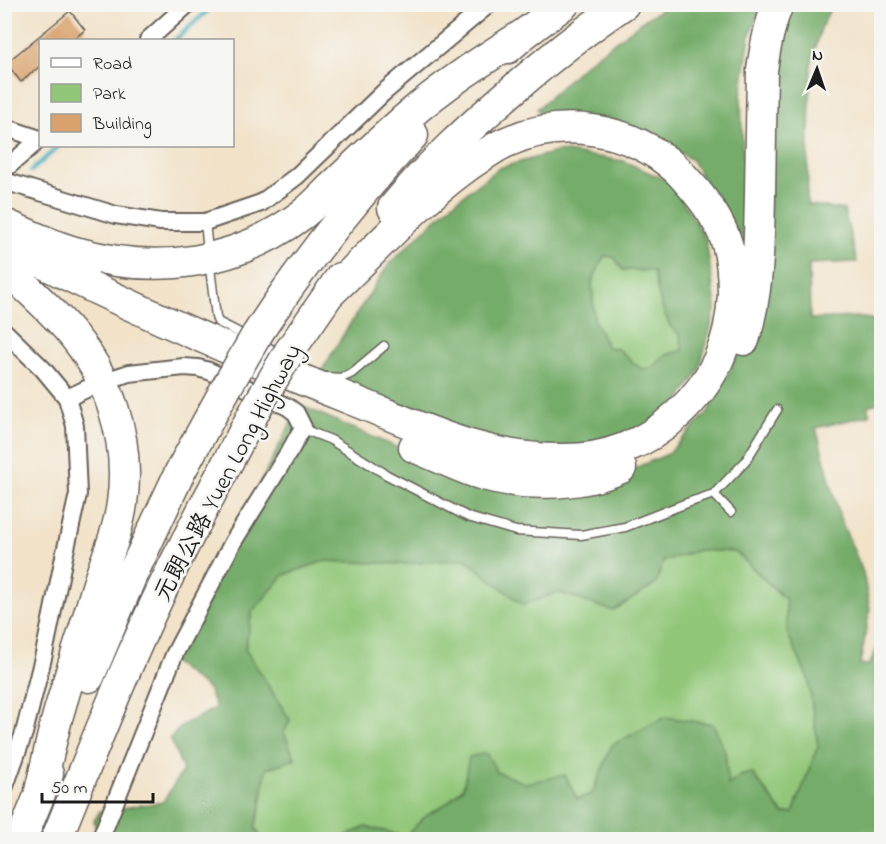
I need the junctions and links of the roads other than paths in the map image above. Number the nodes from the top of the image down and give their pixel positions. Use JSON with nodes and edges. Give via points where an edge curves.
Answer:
{"nodes":[{"id":1,"x":188,"y":4,"type":"edge"},
{"id":2,"x":489,"y":4,"type":"edge"},
{"id":3,"x":564,"y":4,"type":"edge"},
{"id":4,"x":624,"y":4,"type":"edge"},
{"id":5,"x":778,"y":4,"type":"edge"},
{"id":6,"x":524,"y":34,"type":"junction"},
{"id":7,"x":149,"y":39,"type":"edge"},
{"id":8,"x":4,"y":127,"type":"edge"},
{"id":9,"x":39,"y":139,"type":"edge"},
{"id":10,"x":39,"y":140,"type":"edge"},
{"id":11,"x":4,"y":170,"type":"edge"},
{"id":12,"x":4,"y":181,"type":"edge"},
{"id":13,"x":205,"y":222,"type":"junction"},
{"id":14,"x":4,"y":224,"type":"edge"},
{"id":15,"x":4,"y":243,"type":"edge"},
{"id":16,"x":208,"y":250,"type":"dead end"},
{"id":17,"x":4,"y":266,"type":"edge"},
{"id":18,"x":210,"y":268,"type":"dead end"},
{"id":19,"x":330,"y":293,"type":"junction"},
{"id":20,"x":4,"y":331,"type":"edge"},
{"id":21,"x":384,"y":346,"type":"dead end"},
{"id":22,"x":293,"y":357,"type":"junction"},
{"id":23,"x":317,"y":372,"type":"dead end"},
{"id":24,"x":114,"y":378,"type":"dead end"},
{"id":25,"x":97,"y":384,"type":"dead end"},
{"id":26,"x":67,"y":398,"type":"junction"},
{"id":27,"x":777,"y":410,"type":"dead end"},
{"id":28,"x":303,"y":429,"type":"junction"},
{"id":29,"x":714,"y":494,"type":"junction"},
{"id":30,"x":731,"y":512,"type":"dead end"},
{"id":31,"x":4,"y":789,"type":"edge"},
{"id":32,"x":40,"y":790,"type":"junction"},
{"id":33,"x":21,"y":840,"type":"edge"},
{"id":34,"x":56,"y":840,"type":"edge"},
{"id":35,"x":100,"y":840,"type":"edge"}],
"edges":[{"from":1,"to":7,"type":"street"},
{"from":2,"to":13,"type":"street","via":[[383,93],[297,176],[261,203]]},
{"from":3,"to":6,"type":"highway","name":"元朗公路 Yuen Long Highway"},
{"from":4,"to":19,"type":"highway","name":"元朗公路 Yuen Long Highway","via":[[548,60],[442,154],[358,250]]},
{"from":5,"to":17,"type":"highway","via":[[762,70],[756,283],[751,318],[740,352],[724,384],[703,412],[677,436],[615,471],[545,483],[509,481],[475,473]]},
{"from":6,"to":14,"type":"highway","via":[[440,90],[304,213],[254,244],[206,260],[140,263],[78,253]]},
{"from":6,"to":32,"type":"highway","name":"元朗公路 Yuen Long Highway","bridge":true,"via":[[416,131],[384,166],[292,281],[256,336],[180,472]]},
{"from":8,"to":9,"type":"street"},
{"from":10,"to":11,"type":"street"},
{"from":12,"to":13,"type":"street","via":[[116,215],[161,222]]},
{"from":13,"to":16,"type":"lane"},
{"from":15,"to":19,"type":"highway","via":[[181,329],[455,442],[507,455],[564,460],[627,447],[659,429],[691,402],[716,366],[725,345],[732,311],[732,268],[713,213],[667,161],[612,133],[557,128],[505,142],[461,170]]},
{"from":17,"to":32,"type":"highway","via":[[67,328],[89,358],[117,416],[124,454],[123,497],[116,532],[58,716]]},
{"from":18,"to":22,"type":"lane","via":[[218,322]]},
{"from":19,"to":22,"type":"highway","name":"元朗公路 Yuen Long Highway"},
{"from":20,"to":26,"type":"street"},
{"from":21,"to":23,"type":"lane","via":[[341,378],[328,378]]},
{"from":22,"to":34,"type":"highway","name":"元朗公路 Yuen Long Highway","bridge":true,"via":[[258,405],[175,563]]},
{"from":24,"to":28,"type":"street","via":[[129,373],[198,368],[292,410]]},
{"from":25,"to":26,"type":"street"},
{"from":26,"to":31,"type":"street","via":[[75,426],[78,494],[44,654],[24,733]]},
{"from":27,"to":29,"type":"lane","via":[[745,462]]},
{"from":28,"to":29,"type":"lane","via":[[331,440],[387,475],[468,517],[516,531],[581,535],[603,531]]},
{"from":28,"to":35,"type":"street","via":[[233,542],[174,655]]},
{"from":29,"to":30,"type":"lane"},
{"from":32,"to":33,"type":"highway","name":"元朗公路 Yuen Long Highway"}]}
